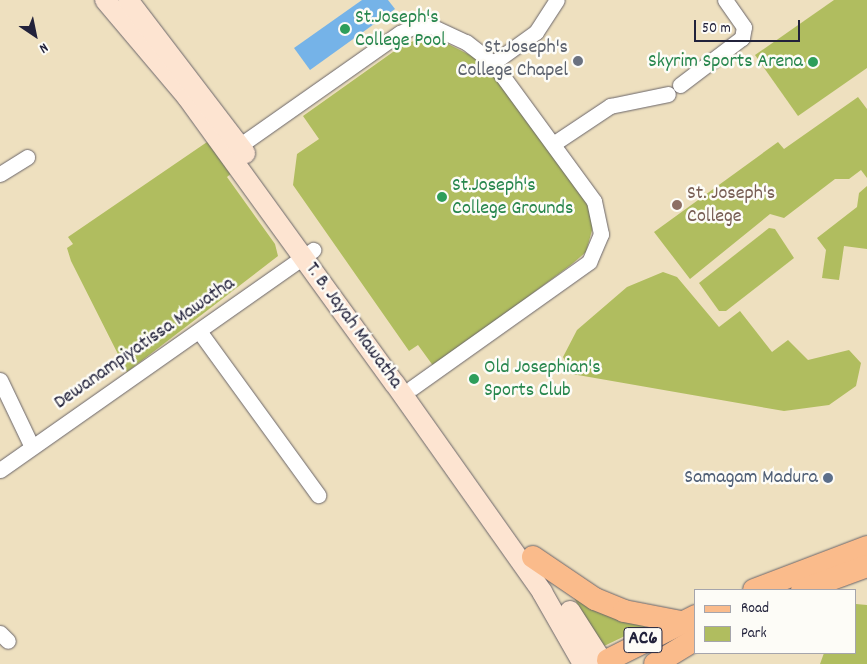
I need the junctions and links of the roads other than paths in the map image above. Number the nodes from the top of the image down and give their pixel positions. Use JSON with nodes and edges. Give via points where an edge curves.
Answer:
{"nodes":[{"id":1,"x":105,"y":0,"type":"edge"},
{"id":2,"x":128,"y":0,"type":"edge"},
{"id":3,"x":557,"y":0,"type":"edge"},
{"id":4,"x":725,"y":0,"type":"edge"},
{"id":5,"x":492,"y":63,"type":"junction"},
{"id":6,"x":553,"y":144,"type":"junction"},
{"id":7,"x":239,"y":146,"type":"junction"},
{"id":8,"x":27,"y":157,"type":"dead end"},
{"id":9,"x":0,"y":174,"type":"edge"},
{"id":10,"x":307,"y":253,"type":"junction"},
{"id":11,"x":199,"y":331,"type":"junction"},
{"id":12,"x":0,"y":380,"type":"edge"},
{"id":13,"x":412,"y":388,"type":"junction"},
{"id":14,"x":32,"y":448,"type":"junction"},
{"id":15,"x":0,"y":470,"type":"edge"},
{"id":16,"x":318,"y":496,"type":"dead end"},
{"id":17,"x":867,"y":548,"type":"edge"},
{"id":18,"x":533,"y":557,"type":"junction"},
{"id":19,"x":867,"y":566,"type":"edge"},
{"id":20,"x":757,"y":589,"type":"edge"},
{"id":21,"x":805,"y":589,"type":"edge"},
{"id":22,"x":688,"y":619,"type":"edge"},
{"id":23,"x":694,"y":640,"type":"edge"},
{"id":24,"x":602,"y":663,"type":"edge"},
{"id":25,"x":656,"y":664,"type":"edge"}],
"edges":[{"from":1,"to":10,"type":"main road","name":"T. B. Jayah Mawatha","via":[[187,97]]},
{"from":2,"to":7,"type":"main road","name":"T. B. Jayah Mawatha"},
{"from":3,"to":5,"type":"street","via":[[536,32]]},
{"from":4,"to":6,"type":"street","via":[[744,28],[742,38],[674,89],[610,106]]},
{"from":5,"to":6,"type":"street"},
{"from":5,"to":7,"type":"street","via":[[446,31],[415,26]]},
{"from":6,"to":13,"type":"street","via":[[596,207],[602,222],[599,246],[574,273]]},
{"from":7,"to":10,"type":"main road","name":"T. B. Jayah Mawatha"},
{"from":8,"to":9,"type":"street"},
{"from":10,"to":11,"type":"street","name":"Dewanampiyatissa Mawatha"},
{"from":10,"to":13,"type":"main road","name":"T. B. Jayah Mawatha"},
{"from":10,"to":24,"type":"main road","name":"T. B. Jayah Mawatha","via":[[542,592]]},
{"from":11,"to":14,"type":"street","name":"Dewanampiyatissa Mawatha"},
{"from":11,"to":16,"type":"street"},
{"from":12,"to":14,"type":"street"},
{"from":13,"to":18,"type":"main road","name":"T. B. Jayah Mawatha"},
{"from":14,"to":15,"type":"street","name":"Dewanampiyatissa Mawatha"},
{"from":17,"to":20,"type":"main road"},
{"from":18,"to":22,"type":"main road","via":[[595,599],[624,612]]},
{"from":18,"to":24,"type":"main road","name":"T. B. Jayah Mawatha"},
{"from":19,"to":21,"type":"main road"},
{"from":22,"to":24,"type":"main road","number":"AC6"},
{"from":23,"to":25,"type":"main road","number":"AC6"}]}
